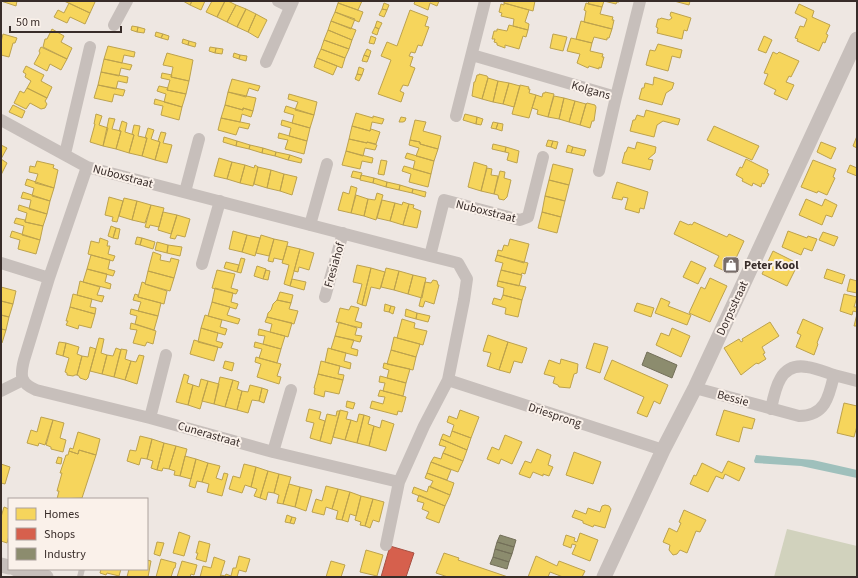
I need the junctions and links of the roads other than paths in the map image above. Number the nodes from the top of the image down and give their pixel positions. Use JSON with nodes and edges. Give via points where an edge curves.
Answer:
{"nodes":[{"id":1,"x":127,"y":1,"type":"edge"},
{"id":2,"x":278,"y":1,"type":"edge"},
{"id":3,"x":485,"y":1,"type":"edge"},
{"id":4,"x":640,"y":1,"type":"edge"},
{"id":5,"x":292,"y":4,"type":"edge"},
{"id":6,"x":114,"y":25,"type":"dead end"},
{"id":7,"x":857,"y":39,"type":"edge"},
{"id":8,"x":90,"y":47,"type":"dead end"},
{"id":9,"x":472,"y":55,"type":"junction"},
{"id":10,"x":266,"y":62,"type":"dead end"},
{"id":11,"x":616,"y":97,"type":"junction"},
{"id":12,"x":456,"y":116,"type":"dead end"},
{"id":13,"x":1,"y":120,"type":"edge"},
{"id":14,"x":199,"y":139,"type":"dead end"},
{"id":15,"x":65,"y":154,"type":"junction"},
{"id":16,"x":543,"y":157,"type":"dead end"},
{"id":17,"x":327,"y":164,"type":"dead end"},
{"id":18,"x":87,"y":167,"type":"junction"},
{"id":19,"x":599,"y":172,"type":"dead end"},
{"id":20,"x":184,"y":192,"type":"junction"},
{"id":21,"x":220,"y":201,"type":"junction"},
{"id":22,"x":310,"y":225,"type":"junction"},
{"id":23,"x":343,"y":233,"type":"junction"},
{"id":24,"x":430,"y":256,"type":"junction"},
{"id":25,"x":1,"y":263,"type":"edge"},
{"id":26,"x":202,"y":264,"type":"dead end"},
{"id":27,"x":49,"y":278,"type":"junction"},
{"id":28,"x":325,"y":297,"type":"dead end"},
{"id":29,"x":166,"y":355,"type":"dead end"},
{"id":30,"x":834,"y":375,"type":"junction"},
{"id":31,"x":23,"y":380,"type":"junction"},
{"id":32,"x":448,"y":380,"type":"junction"},
{"id":33,"x":857,"y":381,"type":"edge"},
{"id":34,"x":695,"y":388,"type":"junction"},
{"id":35,"x":291,"y":390,"type":"dead end"},
{"id":36,"x":1,"y":391,"type":"edge"},
{"id":37,"x":771,"y":409,"type":"junction"},
{"id":38,"x":150,"y":418,"type":"junction"},
{"id":39,"x":663,"y":450,"type":"junction"},
{"id":40,"x":273,"y":452,"type":"junction"},
{"id":41,"x":399,"y":482,"type":"junction"},
{"id":42,"x":386,"y":545,"type":"dead end"},
{"id":43,"x":20,"y":570,"type":"edge"},
{"id":44,"x":46,"y":577,"type":"edge"},
{"id":45,"x":604,"y":577,"type":"edge"}],
"edges":[{"from":1,"to":6,"type":"street"},
{"from":2,"to":5,"type":"street"},
{"from":3,"to":9,"type":"street"},
{"from":4,"to":11,"type":"street","name":"Kolgans"},
{"from":5,"to":10,"type":"street"},
{"from":7,"to":34,"type":"street","name":"Dorpsstraat"},
{"from":8,"to":15,"type":"street"},
{"from":9,"to":11,"type":"street","name":"Kolgans"},
{"from":9,"to":12,"type":"street"},
{"from":11,"to":19,"type":"street"},
{"from":13,"to":15,"type":"street","name":"Nuboxstraat"},
{"from":14,"to":20,"type":"street"},
{"from":15,"to":18,"type":"street","name":"Nuboxstraat"},
{"from":16,"to":24,"type":"street","name":"Nuboxstraat","via":[[528,217],[520,220],[444,200]]},
{"from":17,"to":22,"type":"street"},
{"from":18,"to":20,"type":"street","name":"Nuboxstraat"},
{"from":18,"to":27,"type":"street"},
{"from":20,"to":21,"type":"street","name":"Nuboxstraat"},
{"from":21,"to":22,"type":"street","name":"Nuboxstraat"},
{"from":21,"to":26,"type":"street"},
{"from":22,"to":23,"type":"street","name":"Nuboxstraat"},
{"from":23,"to":24,"type":"street","name":"Nuboxstraat"},
{"from":23,"to":28,"type":"street","name":"Fresiahof"},
{"from":24,"to":32,"type":"street","via":[[458,263],[467,279]]},
{"from":25,"to":27,"type":"street"},
{"from":27,"to":31,"type":"street","via":[[21,370]]},
{"from":29,"to":38,"type":"street"},
{"from":30,"to":33,"type":"street"},
{"from":30,"to":37,"type":"street","name":"Bessie","via":[[826,400],[813,414],[799,416]]},
{"from":30,"to":37,"type":"street","via":[[806,366],[786,371],[777,384]]},
{"from":31,"to":36,"type":"street"},
{"from":31,"to":38,"type":"street","name":"Cunerastraat","via":[[27,386],[36,390]]},
{"from":32,"to":39,"type":"street","name":"Driesprong"},
{"from":32,"to":41,"type":"street"},
{"from":34,"to":37,"type":"street","name":"Bessie"},
{"from":34,"to":39,"type":"street","name":"Dorpsstraat"},
{"from":35,"to":40,"type":"street"},
{"from":38,"to":40,"type":"street","name":"Cunerastraat"},
{"from":39,"to":45,"type":"street","name":"Dorpsstraat"},
{"from":40,"to":41,"type":"street","name":"Cunerastraat"},
{"from":41,"to":42,"type":"street"},
{"from":43,"to":44,"type":"street"}]}
